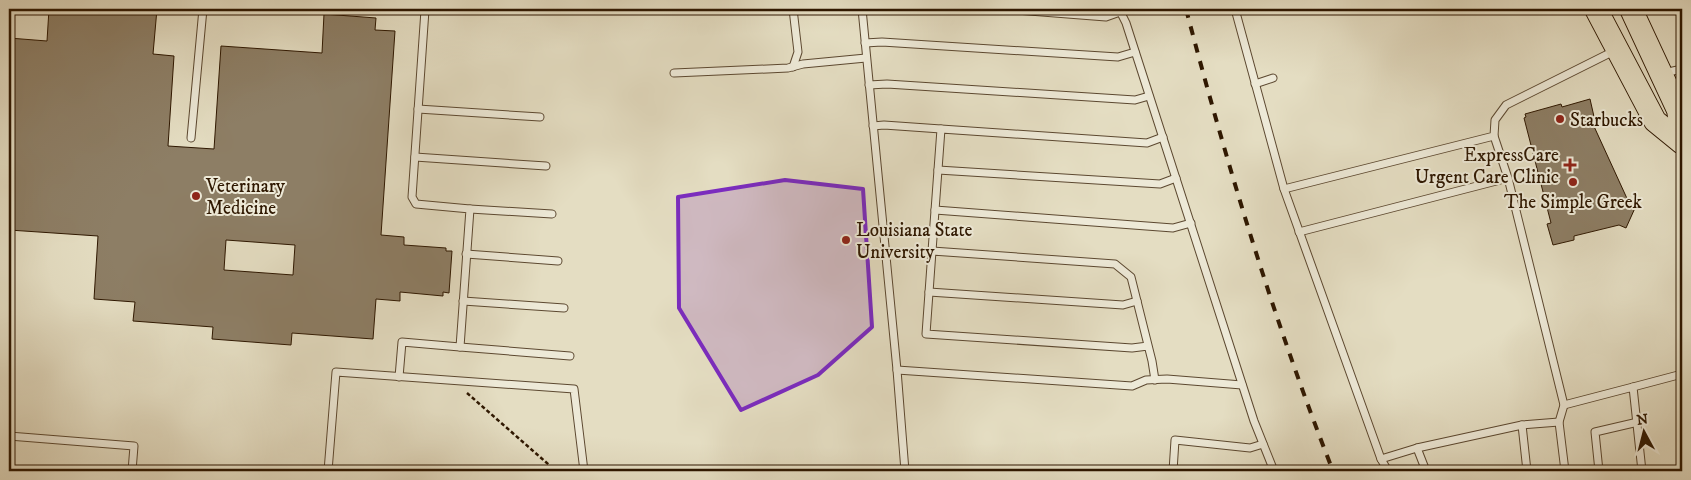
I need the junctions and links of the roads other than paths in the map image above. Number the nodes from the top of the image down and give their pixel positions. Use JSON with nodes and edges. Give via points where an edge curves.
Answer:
{"nodes":[{"id":1,"x":203,"y":9,"type":"edge"},
{"id":2,"x":793,"y":9,"type":"edge"},
{"id":3,"x":862,"y":9,"type":"edge"},
{"id":4,"x":1004,"y":9,"type":"edge"},
{"id":5,"x":1235,"y":9,"type":"edge"},
{"id":6,"x":1596,"y":9,"type":"edge"},
{"id":7,"x":1631,"y":9,"type":"edge"},
{"id":8,"x":424,"y":10,"type":"dead end"},
{"id":9,"x":1120,"y":10,"type":"edge"},
{"id":10,"x":865,"y":44,"type":"junction"},
{"id":11,"x":1618,"y":50,"type":"junction"},
{"id":12,"x":1135,"y":52,"type":"junction"},
{"id":13,"x":866,"y":58,"type":"junction"},
{"id":14,"x":793,"y":67,"type":"junction"},
{"id":15,"x":1672,"y":71,"type":"edge"},
{"id":16,"x":674,"y":73,"type":"dead end"},
{"id":17,"x":1273,"y":78,"type":"dead end"},
{"id":18,"x":1255,"y":84,"type":"junction"},
{"id":19,"x":869,"y":85,"type":"junction"},
{"id":20,"x":1149,"y":96,"type":"junction"},
{"id":21,"x":418,"y":109,"type":"junction"},
{"id":22,"x":540,"y":117,"type":"dead end"},
{"id":23,"x":873,"y":126,"type":"junction"},
{"id":24,"x":941,"y":129,"type":"junction"},
{"id":25,"x":1494,"y":136,"type":"junction"},
{"id":26,"x":1682,"y":136,"type":"edge"},
{"id":27,"x":1163,"y":137,"type":"junction"},
{"id":28,"x":191,"y":138,"type":"dead end"},
{"id":29,"x":1682,"y":143,"type":"edge"},
{"id":30,"x":415,"y":157,"type":"junction"},
{"id":31,"x":546,"y":166,"type":"dead end"},
{"id":32,"x":938,"y":170,"type":"junction"},
{"id":33,"x":1176,"y":178,"type":"junction"},
{"id":34,"x":1508,"y":178,"type":"junction"},
{"id":35,"x":1284,"y":189,"type":"junction"},
{"id":36,"x":470,"y":209,"type":"junction"},
{"id":37,"x":935,"y":210,"type":"junction"},
{"id":38,"x":552,"y":214,"type":"dead end"},
{"id":39,"x":1191,"y":224,"type":"junction"},
{"id":40,"x":1299,"y":232,"type":"junction"},
{"id":41,"x":932,"y":250,"type":"junction"},
{"id":42,"x":466,"y":254,"type":"junction"},
{"id":43,"x":558,"y":261,"type":"dead end"},
{"id":44,"x":929,"y":292,"type":"junction"},
{"id":45,"x":463,"y":301,"type":"junction"},
{"id":46,"x":1137,"y":301,"type":"junction"},
{"id":47,"x":564,"y":308,"type":"dead end"},
{"id":48,"x":1148,"y":346,"type":"junction"},
{"id":49,"x":460,"y":347,"type":"junction"},
{"id":50,"x":570,"y":356,"type":"dead end"},
{"id":51,"x":897,"y":370,"type":"junction"},
{"id":52,"x":1682,"y":374,"type":"edge"},
{"id":53,"x":399,"y":377,"type":"junction"},
{"id":54,"x":1155,"y":380,"type":"junction"},
{"id":55,"x":1242,"y":385,"type":"junction"},
{"id":56,"x":1633,"y":387,"type":"junction"},
{"id":57,"x":1564,"y":404,"type":"junction"},
{"id":58,"x":1558,"y":422,"type":"junction"},
{"id":59,"x":1638,"y":422,"type":"junction"},
{"id":60,"x":1522,"y":425,"type":"junction"},
{"id":61,"x":9,"y":436,"type":"edge"},
{"id":62,"x":1263,"y":444,"type":"junction"},
{"id":63,"x":1416,"y":448,"type":"junction"},
{"id":64,"x":1381,"y":459,"type":"junction"},
{"id":65,"x":1527,"y":470,"type":"edge"},
{"id":66,"x":132,"y":471,"type":"edge"},
{"id":67,"x":328,"y":471,"type":"edge"},
{"id":68,"x":584,"y":471,"type":"edge"},
{"id":69,"x":905,"y":471,"type":"edge"},
{"id":70,"x":1173,"y":471,"type":"edge"},
{"id":71,"x":1274,"y":471,"type":"edge"},
{"id":72,"x":1388,"y":471,"type":"edge"},
{"id":73,"x":1426,"y":471,"type":"edge"},
{"id":74,"x":1517,"y":471,"type":"edge"},
{"id":75,"x":1565,"y":471,"type":"edge"},
{"id":76,"x":1599,"y":471,"type":"edge"},
{"id":77,"x":1642,"y":471,"type":"edge"}],
"edges":[{"from":1,"to":28,"type":"lane"},
{"from":2,"to":14,"type":"lane","via":[[798,52]]},
{"from":3,"to":10,"type":"lane"},
{"from":4,"to":9,"type":"lane","via":[[1106,16]]},
{"from":5,"to":18,"type":"lane"},
{"from":6,"to":11,"type":"main road"},
{"from":7,"to":15,"type":"main road"},
{"from":8,"to":21,"type":"lane"},
{"from":9,"to":12,"type":"lane"},
{"from":10,"to":12,"type":"lane","via":[[882,42],[1118,57]]},
{"from":10,"to":13,"type":"lane"},
{"from":11,"to":25,"type":"lane","via":[[1506,105],[1495,120]]},
{"from":11,"to":29,"type":"main road","via":[[1655,122]]},
{"from":12,"to":20,"type":"lane"},
{"from":13,"to":14,"type":"lane"},
{"from":13,"to":19,"type":"lane"},
{"from":14,"to":16,"type":"lane"},
{"from":15,"to":26,"type":"main road"},
{"from":17,"to":18,"type":"lane"},
{"from":18,"to":35,"type":"lane"},
{"from":19,"to":20,"type":"lane","via":[[1135,100]]},
{"from":19,"to":23,"type":"lane"},
{"from":20,"to":27,"type":"lane"},
{"from":21,"to":22,"type":"lane"},
{"from":21,"to":30,"type":"lane"},
{"from":23,"to":24,"type":"lane"},
{"from":23,"to":51,"type":"lane"},
{"from":24,"to":27,"type":"lane","via":[[1147,143]]},
{"from":24,"to":32,"type":"lane"},
{"from":25,"to":34,"type":"lane"},
{"from":25,"to":35,"type":"lane"},
{"from":27,"to":33,"type":"lane"},
{"from":30,"to":31,"type":"lane"},
{"from":30,"to":36,"type":"lane","via":[[412,197],[416,204]]},
{"from":32,"to":33,"type":"lane","via":[[1160,184]]},
{"from":32,"to":37,"type":"lane"},
{"from":33,"to":39,"type":"lane"},
{"from":34,"to":40,"type":"lane"},
{"from":34,"to":57,"type":"lane"},
{"from":35,"to":40,"type":"lane"},
{"from":36,"to":38,"type":"lane"},
{"from":36,"to":42,"type":"lane"},
{"from":37,"to":39,"type":"lane","via":[[1173,228]]},
{"from":37,"to":41,"type":"lane"},
{"from":39,"to":55,"type":"lane"},
{"from":40,"to":64,"type":"lane"},
{"from":41,"to":44,"type":"lane"},
{"from":41,"to":46,"type":"lane","via":[[1116,264],[1130,276]]},
{"from":42,"to":43,"type":"lane"},
{"from":42,"to":45,"type":"lane"},
{"from":44,"to":46,"type":"lane","via":[[1124,306]]},
{"from":44,"to":48,"type":"lane","via":[[926,334],[1132,348]]},
{"from":45,"to":47,"type":"lane"},
{"from":45,"to":49,"type":"lane"},
{"from":46,"to":48,"type":"lane"},
{"from":48,"to":54,"type":"lane"},
{"from":49,"to":50,"type":"lane"},
{"from":49,"to":53,"type":"lane","via":[[402,342]]},
{"from":51,"to":54,"type":"lane","via":[[1132,386]]},
{"from":51,"to":69,"type":"lane"},
{"from":52,"to":56,"type":"lane"},
{"from":53,"to":67,"type":"lane","via":[[336,372]]},
{"from":53,"to":68,"type":"lane","via":[[574,389]]},
{"from":54,"to":55,"type":"lane"},
{"from":55,"to":62,"type":"lane"},
{"from":56,"to":57,"type":"lane"},
{"from":56,"to":59,"type":"lane"},
{"from":57,"to":58,"type":"lane"},
{"from":58,"to":60,"type":"lane"},
{"from":58,"to":75,"type":"lane"},
{"from":59,"to":76,"type":"lane","via":[[1595,432]]},
{"from":59,"to":77,"type":"lane"},
{"from":60,"to":63,"type":"lane"},
{"from":60,"to":65,"type":"lane"},
{"from":61,"to":66,"type":"lane","via":[[134,446]]},
{"from":62,"to":70,"type":"lane","via":[[1250,448],[1175,440]]},
{"from":62,"to":71,"type":"lane"},
{"from":63,"to":64,"type":"lane"},
{"from":63,"to":73,"type":"lane"},
{"from":64,"to":72,"type":"lane"},
{"from":65,"to":74,"type":"lane"}]}
